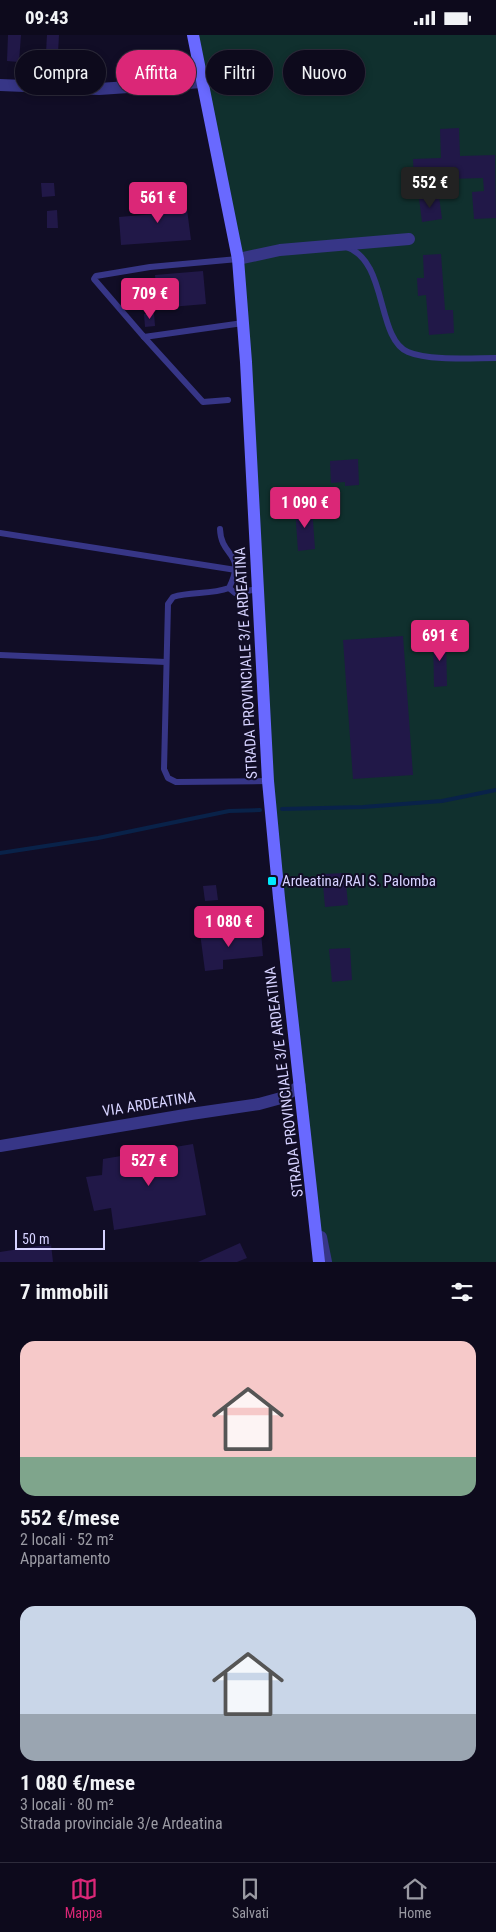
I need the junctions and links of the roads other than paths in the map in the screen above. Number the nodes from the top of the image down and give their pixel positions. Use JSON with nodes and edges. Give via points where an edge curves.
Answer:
{"nodes":[{"id":1,"x":193,"y":35,"type":"edge"},
{"id":2,"x":202,"y":82,"type":"junction"},
{"id":3,"x":0,"y":85,"type":"edge"},
{"id":4,"x":409,"y":239,"type":"dead end"},
{"id":5,"x":341,"y":245,"type":"junction"},
{"id":6,"x":238,"y":259,"type":"junction"},
{"id":7,"x":243,"y":323,"type":"junction"},
{"id":8,"x":144,"y":337,"type":"junction"},
{"id":9,"x":496,"y":359,"type":"edge"},
{"id":10,"x":228,"y":400,"type":"dead end"},
{"id":11,"x":220,"y":529,"type":"dead end"},
{"id":12,"x":0,"y":533,"type":"edge"},
{"id":13,"x":236,"y":570,"type":"junction"},
{"id":14,"x":229,"y":588,"type":"junction"},
{"id":15,"x":259,"y":589,"type":"junction"},
{"id":16,"x":0,"y":655,"type":"edge"},
{"id":17,"x":166,"y":662,"type":"junction"},
{"id":18,"x":268,"y":781,"type":"junction"},
{"id":19,"x":300,"y":1086,"type":"junction"},
{"id":20,"x":0,"y":1146,"type":"edge"},
{"id":21,"x":314,"y":1199,"type":"junction"},
{"id":22,"x":319,"y":1262,"type":"edge"},
{"id":23,"x":326,"y":1262,"type":"edge"}],
"edges":[{"from":1,"to":2,"type":"main road","name":"STRADA PROVINCIALE 3/E ARDEATINA"},
{"from":2,"to":3,"type":"street","via":[[99,89]]},
{"from":2,"to":6,"type":"main road","name":"STRADA PROVINCIALE 3/E ARDEATINA"},
{"from":4,"to":5,"type":"street"},
{"from":5,"to":6,"type":"street","via":[[280,250]]},
{"from":5,"to":9,"type":"lane","via":[[358,252],[364,260],[376,285],[394,341],[402,349],[432,356]]},
{"from":6,"to":7,"type":"main road","name":"STRADA PROVINCIALE 3/E ARDEATINA"},
{"from":6,"to":8,"type":"lane","via":[[150,267],[95,277]]},
{"from":7,"to":8,"type":"lane"},
{"from":7,"to":15,"type":"main road","name":"STRADA PROVINCIALE 3/E ARDEATINA"},
{"from":8,"to":10,"type":"lane","via":[[203,402]]},
{"from":11,"to":13,"type":"lane","via":[[222,545],[236,561]]},
{"from":12,"to":13,"type":"lane"},
{"from":13,"to":14,"type":"lane"},
{"from":14,"to":15,"type":"lane","via":[[235,593]]},
{"from":14,"to":17,"type":"lane","via":[[216,593],[173,597],[167,613]]},
{"from":15,"to":18,"type":"main road","name":"STRADA PROVINCIALE 3/E ARDEATINA"},
{"from":16,"to":17,"type":"lane"},
{"from":17,"to":18,"type":"lane","via":[[164,769],[168,778],[176,782]]},
{"from":18,"to":19,"type":"main road","name":"STRADA PROVINCIALE 3/E ARDEATINA"},
{"from":19,"to":20,"type":"street","name":"VIA ARDEATINA","via":[[281,1099],[259,1104]]},
{"from":19,"to":21,"type":"main road","name":"STRADA PROVINCIALE 3/E ARDEATINA"},
{"from":21,"to":22,"type":"main road","name":"STRADA PROVINCIALE 3/E ARDEATINA"},
{"from":21,"to":23,"type":"street"}]}
